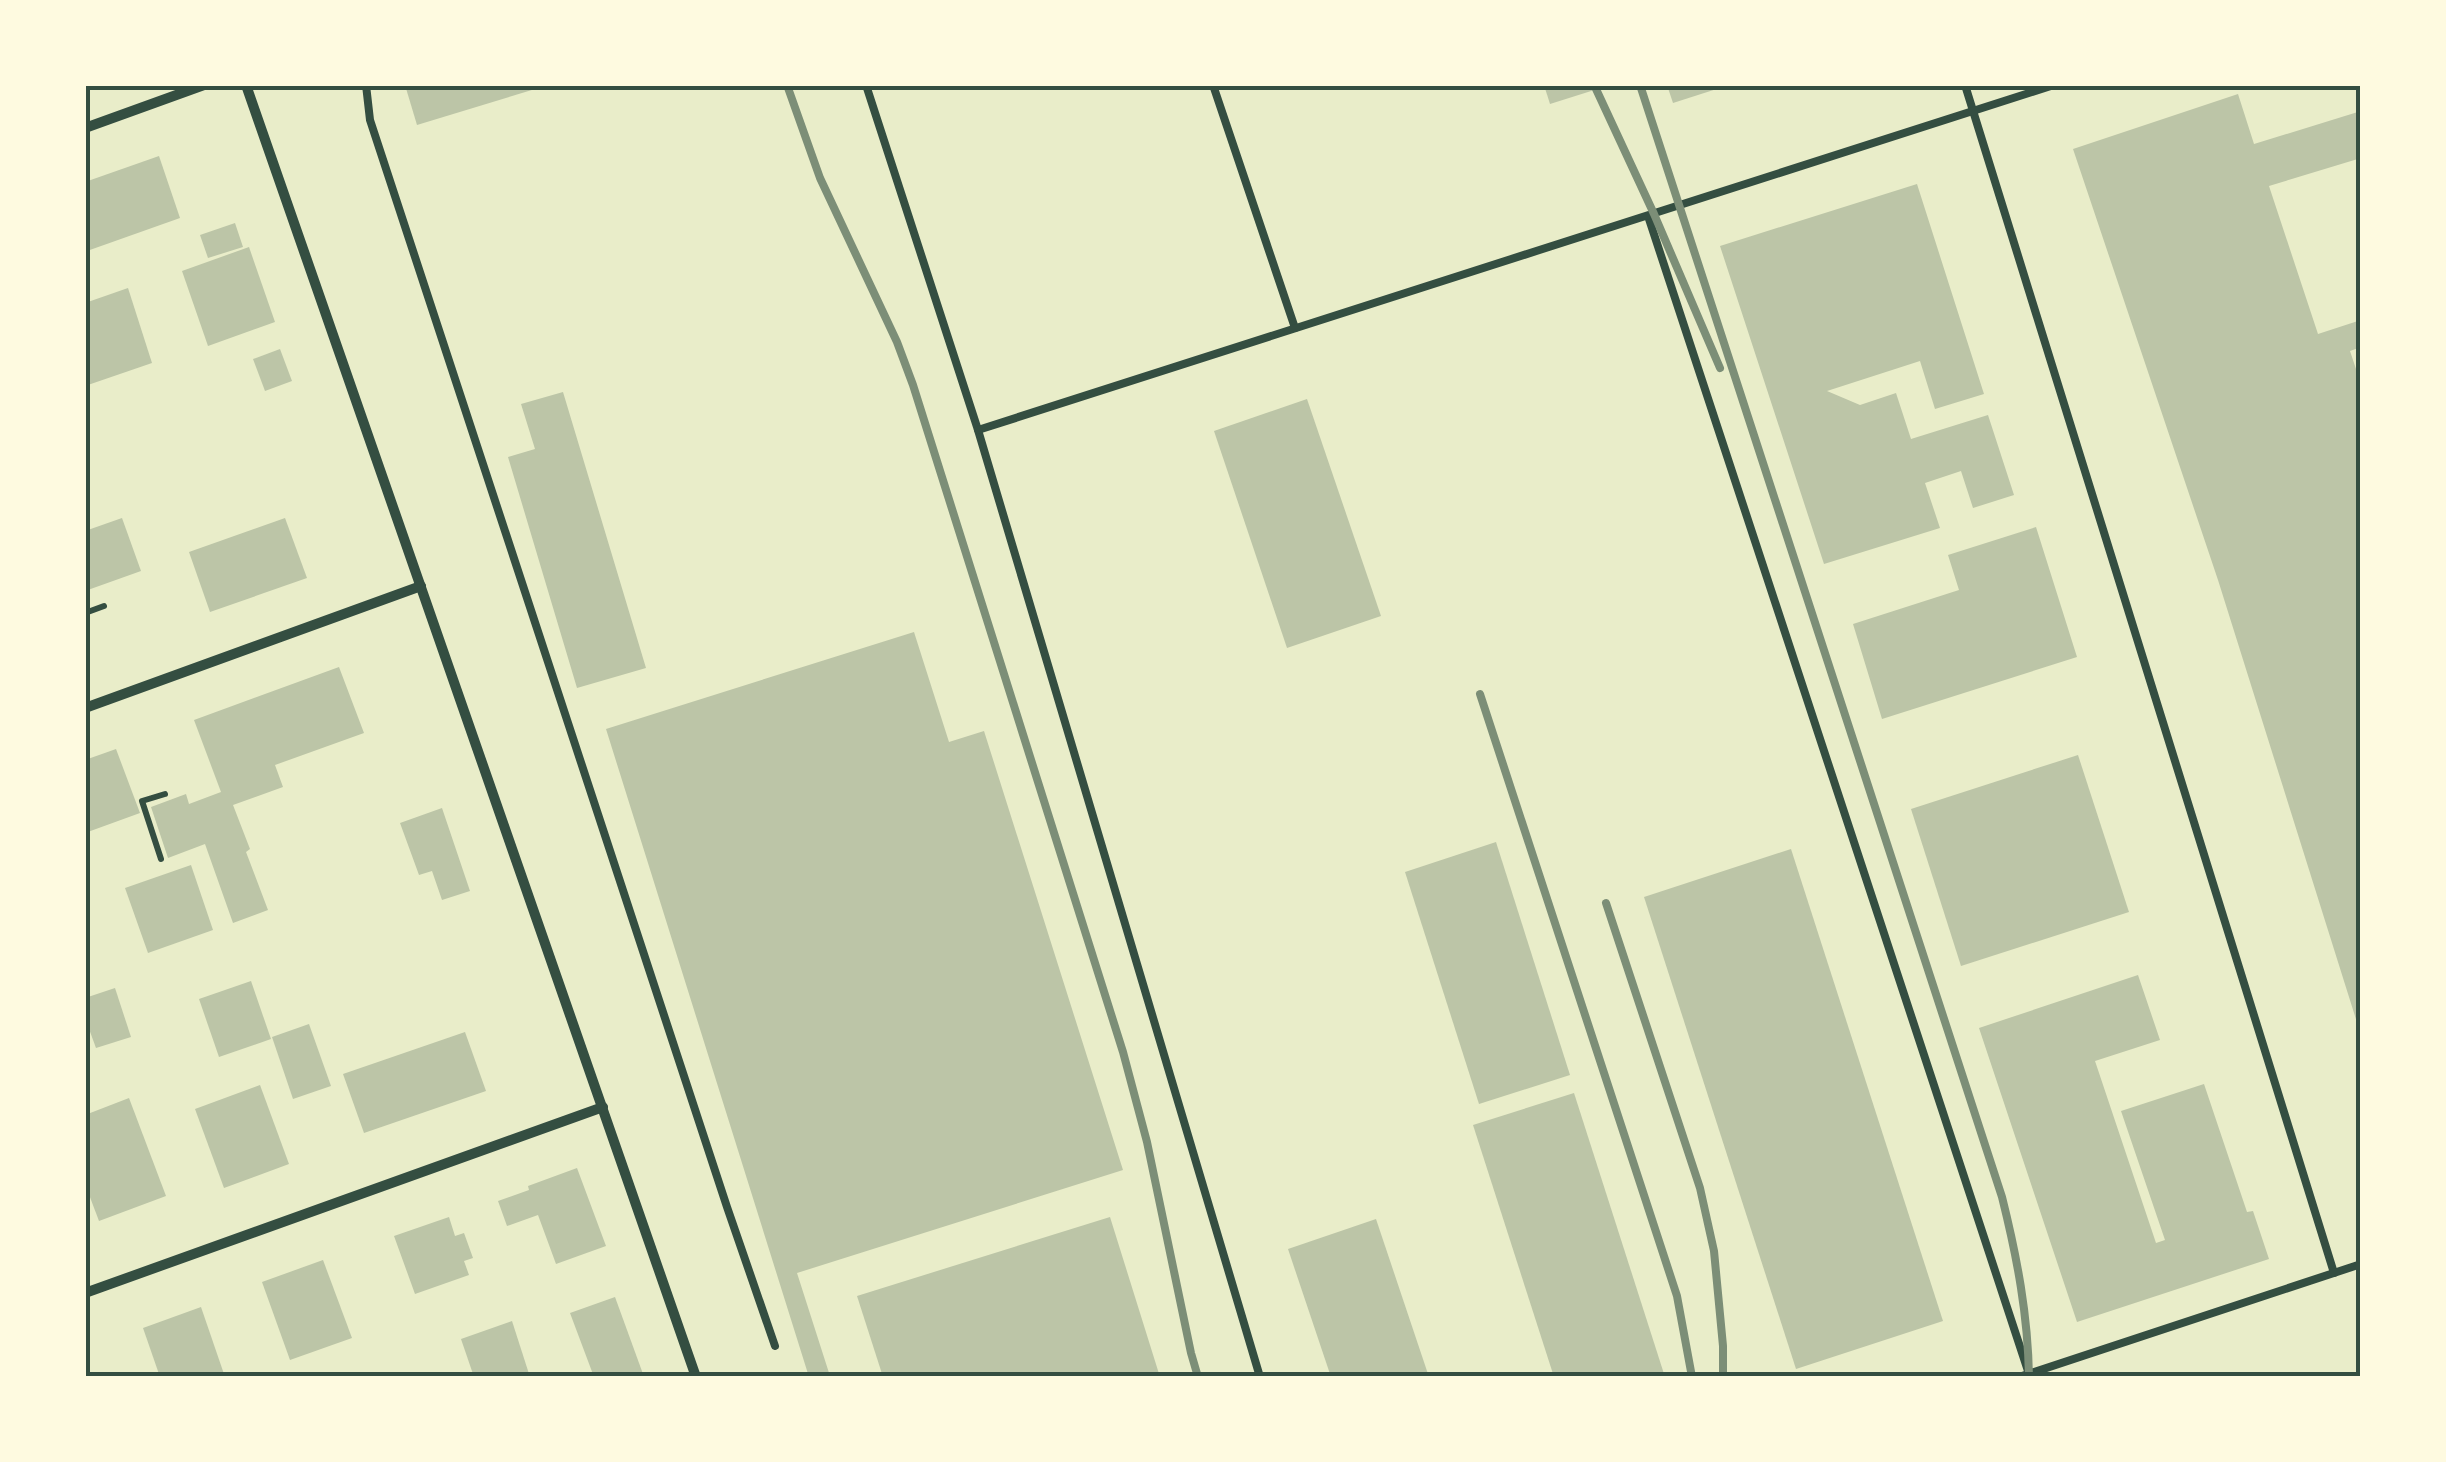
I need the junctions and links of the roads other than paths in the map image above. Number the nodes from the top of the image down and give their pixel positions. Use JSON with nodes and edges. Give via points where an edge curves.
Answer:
{"nodes":[{"id":1,"x":204,"y":85,"type":"edge"},
{"id":2,"x":246,"y":85,"type":"edge"},
{"id":3,"x":366,"y":85,"type":"edge"},
{"id":4,"x":866,"y":85,"type":"edge"},
{"id":5,"x":1213,"y":85,"type":"edge"},
{"id":6,"x":1965,"y":85,"type":"edge"},
{"id":7,"x":2054,"y":85,"type":"edge"},
{"id":8,"x":1973,"y":111,"type":"junction"},
{"id":9,"x":85,"y":128,"type":"edge"},
{"id":10,"x":1648,"y":216,"type":"junction"},
{"id":11,"x":1295,"y":328,"type":"junction"},
{"id":12,"x":978,"y":430,"type":"junction"},
{"id":13,"x":421,"y":586,"type":"junction"},
{"id":14,"x":85,"y":708,"type":"edge"},
{"id":15,"x":603,"y":1107,"type":"junction"},
{"id":16,"x":2361,"y":1264,"type":"edge"},
{"id":17,"x":2334,"y":1273,"type":"junction"},
{"id":18,"x":85,"y":1293,"type":"edge"},
{"id":19,"x":775,"y":1346,"type":"dead end"},
{"id":20,"x":2059,"y":1363,"type":"junction"},
{"id":21,"x":2029,"y":1374,"type":"junction"},
{"id":22,"x":696,"y":1377,"type":"edge"},
{"id":23,"x":1260,"y":1377,"type":"edge"},
{"id":24,"x":2019,"y":1377,"type":"edge"},
{"id":25,"x":2061,"y":1377,"type":"edge"}],
"edges":[{"from":1,"to":9,"type":"street"},
{"from":2,"to":13,"type":"street"},
{"from":3,"to":19,"type":"lane","via":[[370,120]]},
{"from":4,"to":12,"type":"lane"},
{"from":5,"to":11,"type":"lane"},
{"from":6,"to":8,"type":"lane"},
{"from":7,"to":8,"type":"lane"},
{"from":8,"to":10,"type":"lane"},
{"from":8,"to":17,"type":"lane"},
{"from":10,"to":11,"type":"lane"},
{"from":10,"to":21,"type":"lane"},
{"from":11,"to":12,"type":"lane"},
{"from":12,"to":23,"type":"lane"},
{"from":13,"to":14,"type":"street"},
{"from":13,"to":15,"type":"street"},
{"from":15,"to":18,"type":"street"},
{"from":15,"to":22,"type":"street"},
{"from":16,"to":17,"type":"lane"},
{"from":17,"to":20,"type":"lane"},
{"from":20,"to":21,"type":"lane"},
{"from":20,"to":25,"type":"lane"},
{"from":21,"to":24,"type":"lane"}]}
